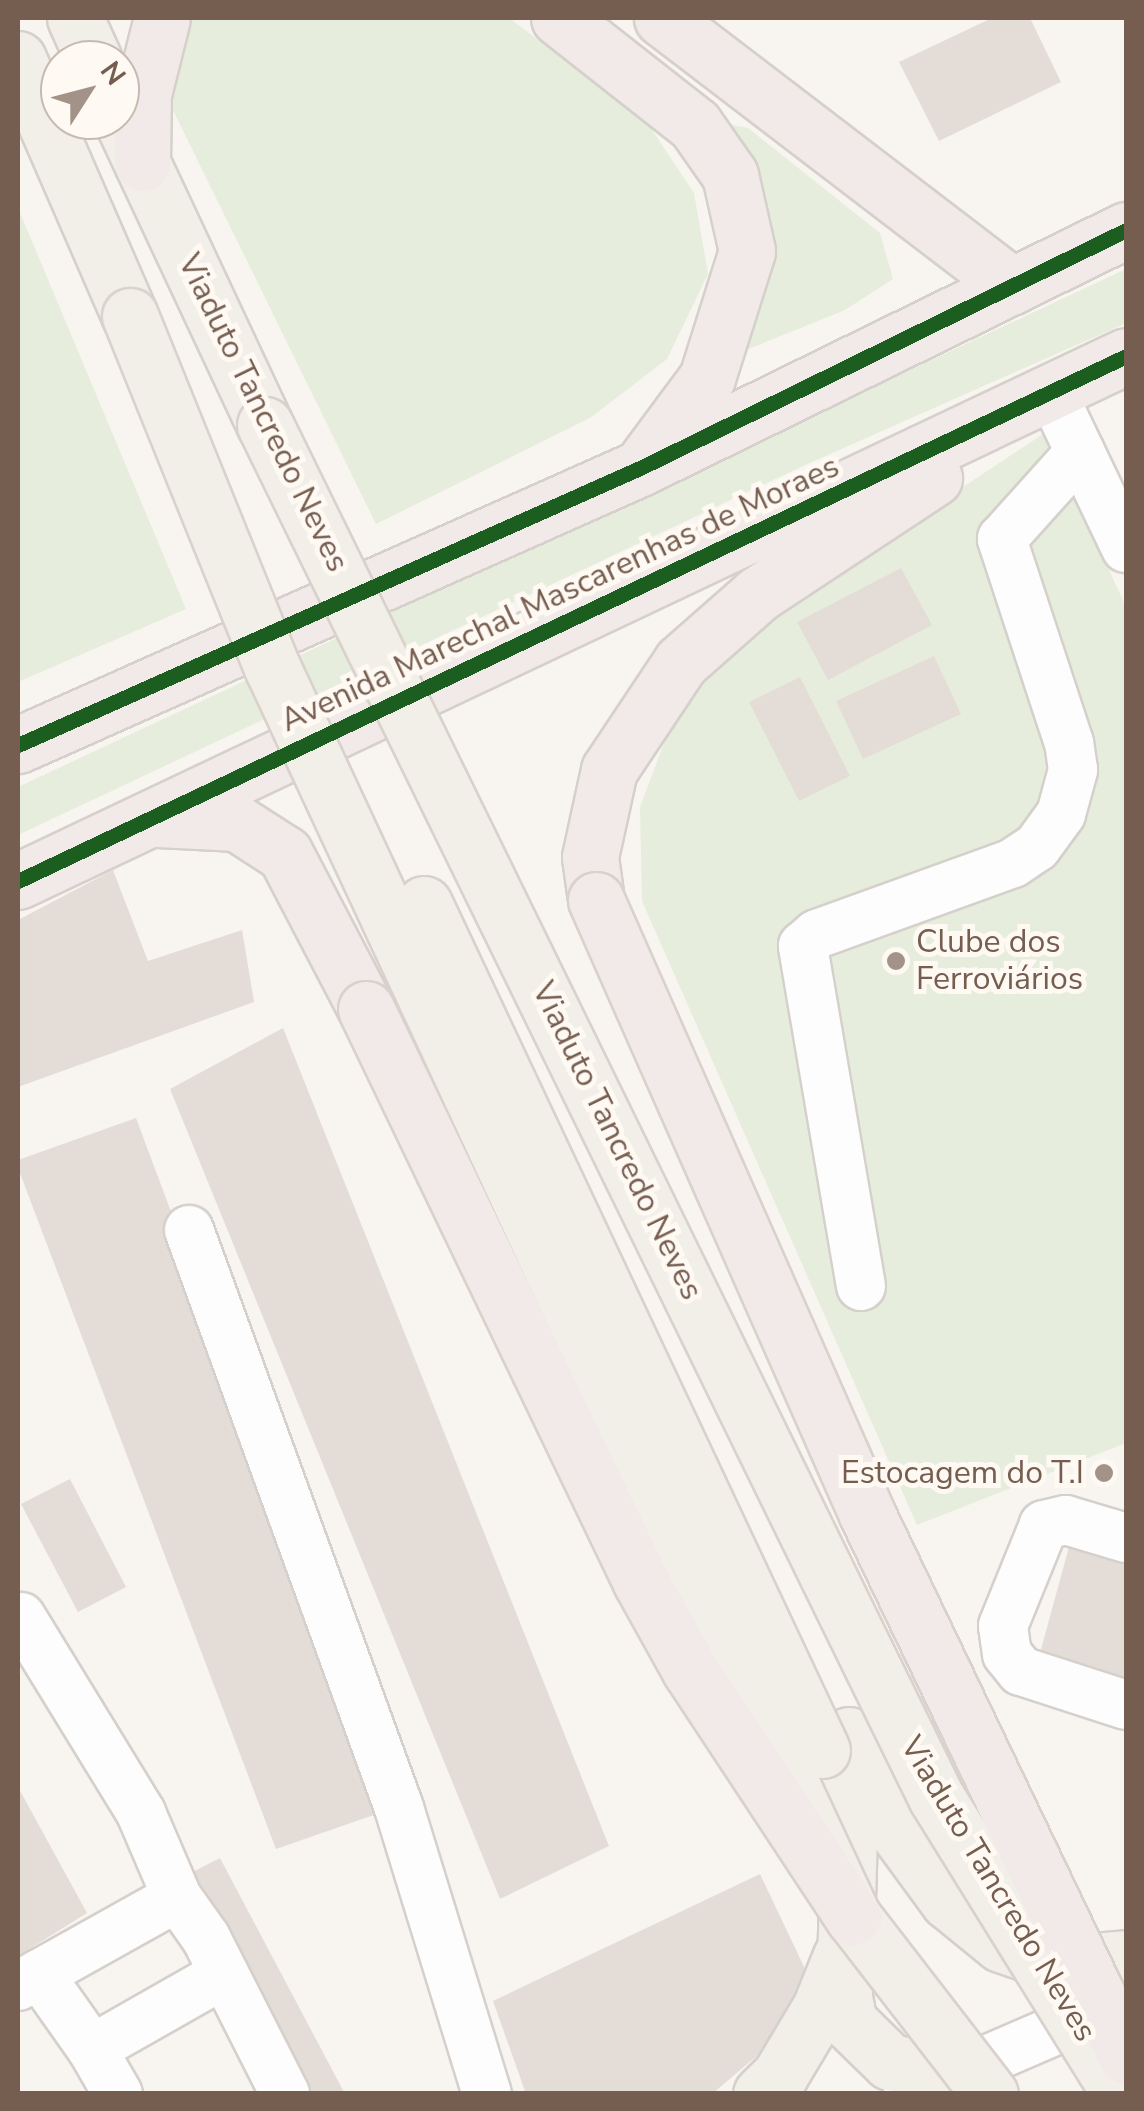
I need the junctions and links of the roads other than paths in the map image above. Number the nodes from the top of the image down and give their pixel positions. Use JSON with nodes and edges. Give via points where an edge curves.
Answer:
{"nodes":[{"id":1,"x":162,"y":18,"type":"edge"},
{"id":2,"x":559,"y":18,"type":"edge"},
{"id":3,"x":662,"y":18,"type":"edge"},
{"id":4,"x":18,"y":59,"type":"edge"},
{"id":5,"x":140,"y":126,"type":"edge"},
{"id":6,"x":140,"y":140,"type":"edge"},
{"id":7,"x":1126,"y":230,"type":"edge"},
{"id":8,"x":1012,"y":286,"type":"junction"},
{"id":9,"x":130,"y":316,"type":"junction"},
{"id":10,"x":1126,"y":356,"type":"edge"},
{"id":11,"x":1051,"y":391,"type":"junction"},
{"id":12,"x":265,"y":425,"type":"junction"},
{"id":13,"x":1080,"y":452,"type":"junction"},
{"id":14,"x":640,"y":468,"type":"junction"},
{"id":15,"x":1126,"y":548,"type":"edge"},
{"id":16,"x":18,"y":745,"type":"edge"},
{"id":17,"x":150,"y":820,"type":"junction"},
{"id":18,"x":18,"y":882,"type":"edge"},
{"id":19,"x":189,"y":1230,"type":"dead end"},
{"id":20,"x":861,"y":1286,"type":"dead end"},
{"id":21,"x":1126,"y":1538,"type":"edge"},
{"id":22,"x":21,"y":1616,"type":"dead end"},
{"id":23,"x":1126,"y":1705,"type":"edge"},
{"id":24,"x":836,"y":1742,"type":"junction"},
{"id":25,"x":176,"y":1897,"type":"junction"},
{"id":26,"x":848,"y":1933,"type":"junction"},
{"id":27,"x":1126,"y":1958,"type":"edge"},
{"id":28,"x":224,"y":1974,"type":"junction"},
{"id":29,"x":28,"y":1980,"type":"edge"},
{"id":30,"x":1126,"y":2000,"type":"edge"},
{"id":31,"x":92,"y":2049,"type":"junction"},
{"id":32,"x":1126,"y":2056,"type":"edge"},
{"id":33,"x":950,"y":2087,"type":"edge"},
{"id":34,"x":118,"y":2094,"type":"edge"},
{"id":35,"x":285,"y":2094,"type":"edge"},
{"id":36,"x":487,"y":2094,"type":"edge"},
{"id":37,"x":761,"y":2094,"type":"edge"},
{"id":38,"x":1120,"y":2094,"type":"edge"}],
"edges":[{"from":1,"to":5,"type":"highway"},
{"from":2,"to":14,"type":"highway","via":[[695,125],[730,175],[747,251],[707,378]]},
{"from":3,"to":8,"type":"highway"},
{"from":4,"to":9,"type":"main road"},
{"from":6,"to":12,"type":"main road","name":"Viaduto Tancredo Neves"},
{"from":7,"to":8,"type":"highway"},
{"from":8,"to":14,"type":"highway"},
{"from":9,"to":24,"type":"main road","bridge":true,"via":[[231,502],[752,1588]]},
{"from":9,"to":26,"type":"main road","bridge":true,"via":[[272,667]]},
{"from":10,"to":11,"type":"highway","name":"Avenida Marechal Mascarenhas de Moraes"},
{"from":11,"to":13,"type":"street"},
{"from":11,"to":17,"type":"highway","name":"Avenida Marechal Mascarenhas de Moraes"},
{"from":11,"to":32,"type":"highway","bridge":true,"via":[[985,444],[758,594],[681,662],[609,770],[590,857],[596,900],[867,1514]]},
{"from":12,"to":24,"type":"main road","bridge":true,"via":[[285,538],[609,1210]]},
{"from":12,"to":38,"type":"main road","name":"Viaduto Tancredo Neves","bridge":true,"via":[[936,1797]]},
{"from":13,"to":15,"type":"street"},
{"from":13,"to":20,"type":"street","via":[[1002,539],[1070,743],[1073,770],[1061,814],[1013,863],[818,934],[803,946]]},
{"from":14,"to":16,"type":"highway"},
{"from":17,"to":18,"type":"highway","name":"Avenida Marechal Mascarenhas de Moraes"},
{"from":17,"to":26,"type":"highway","bridge":true,"via":[[237,823],[285,854],[640,1582]]},
{"from":19,"to":36,"type":"street","via":[[399,1808]]},
{"from":21,"to":23,"type":"street","via":[[1066,1520],[1044,1525],[1003,1626],[1007,1654],[1021,1672]]},
{"from":22,"to":25,"type":"street","via":[[141,1812]]},
{"from":24,"to":26,"type":"main road","via":[[849,1836]]},
{"from":24,"to":27,"type":"main road","via":[[948,1902],[1002,1944],[1058,1964]]},
{"from":25,"to":28,"type":"street"},
{"from":25,"to":29,"type":"street"},
{"from":26,"to":33,"type":"main road","bridge":true},
{"from":26,"to":37,"type":"main road","via":[[820,2008]]},
{"from":28,"to":31,"type":"street"},
{"from":28,"to":35,"type":"street"},
{"from":29,"to":31,"type":"street"},
{"from":30,"to":33,"type":"street"},
{"from":31,"to":34,"type":"street"}]}
